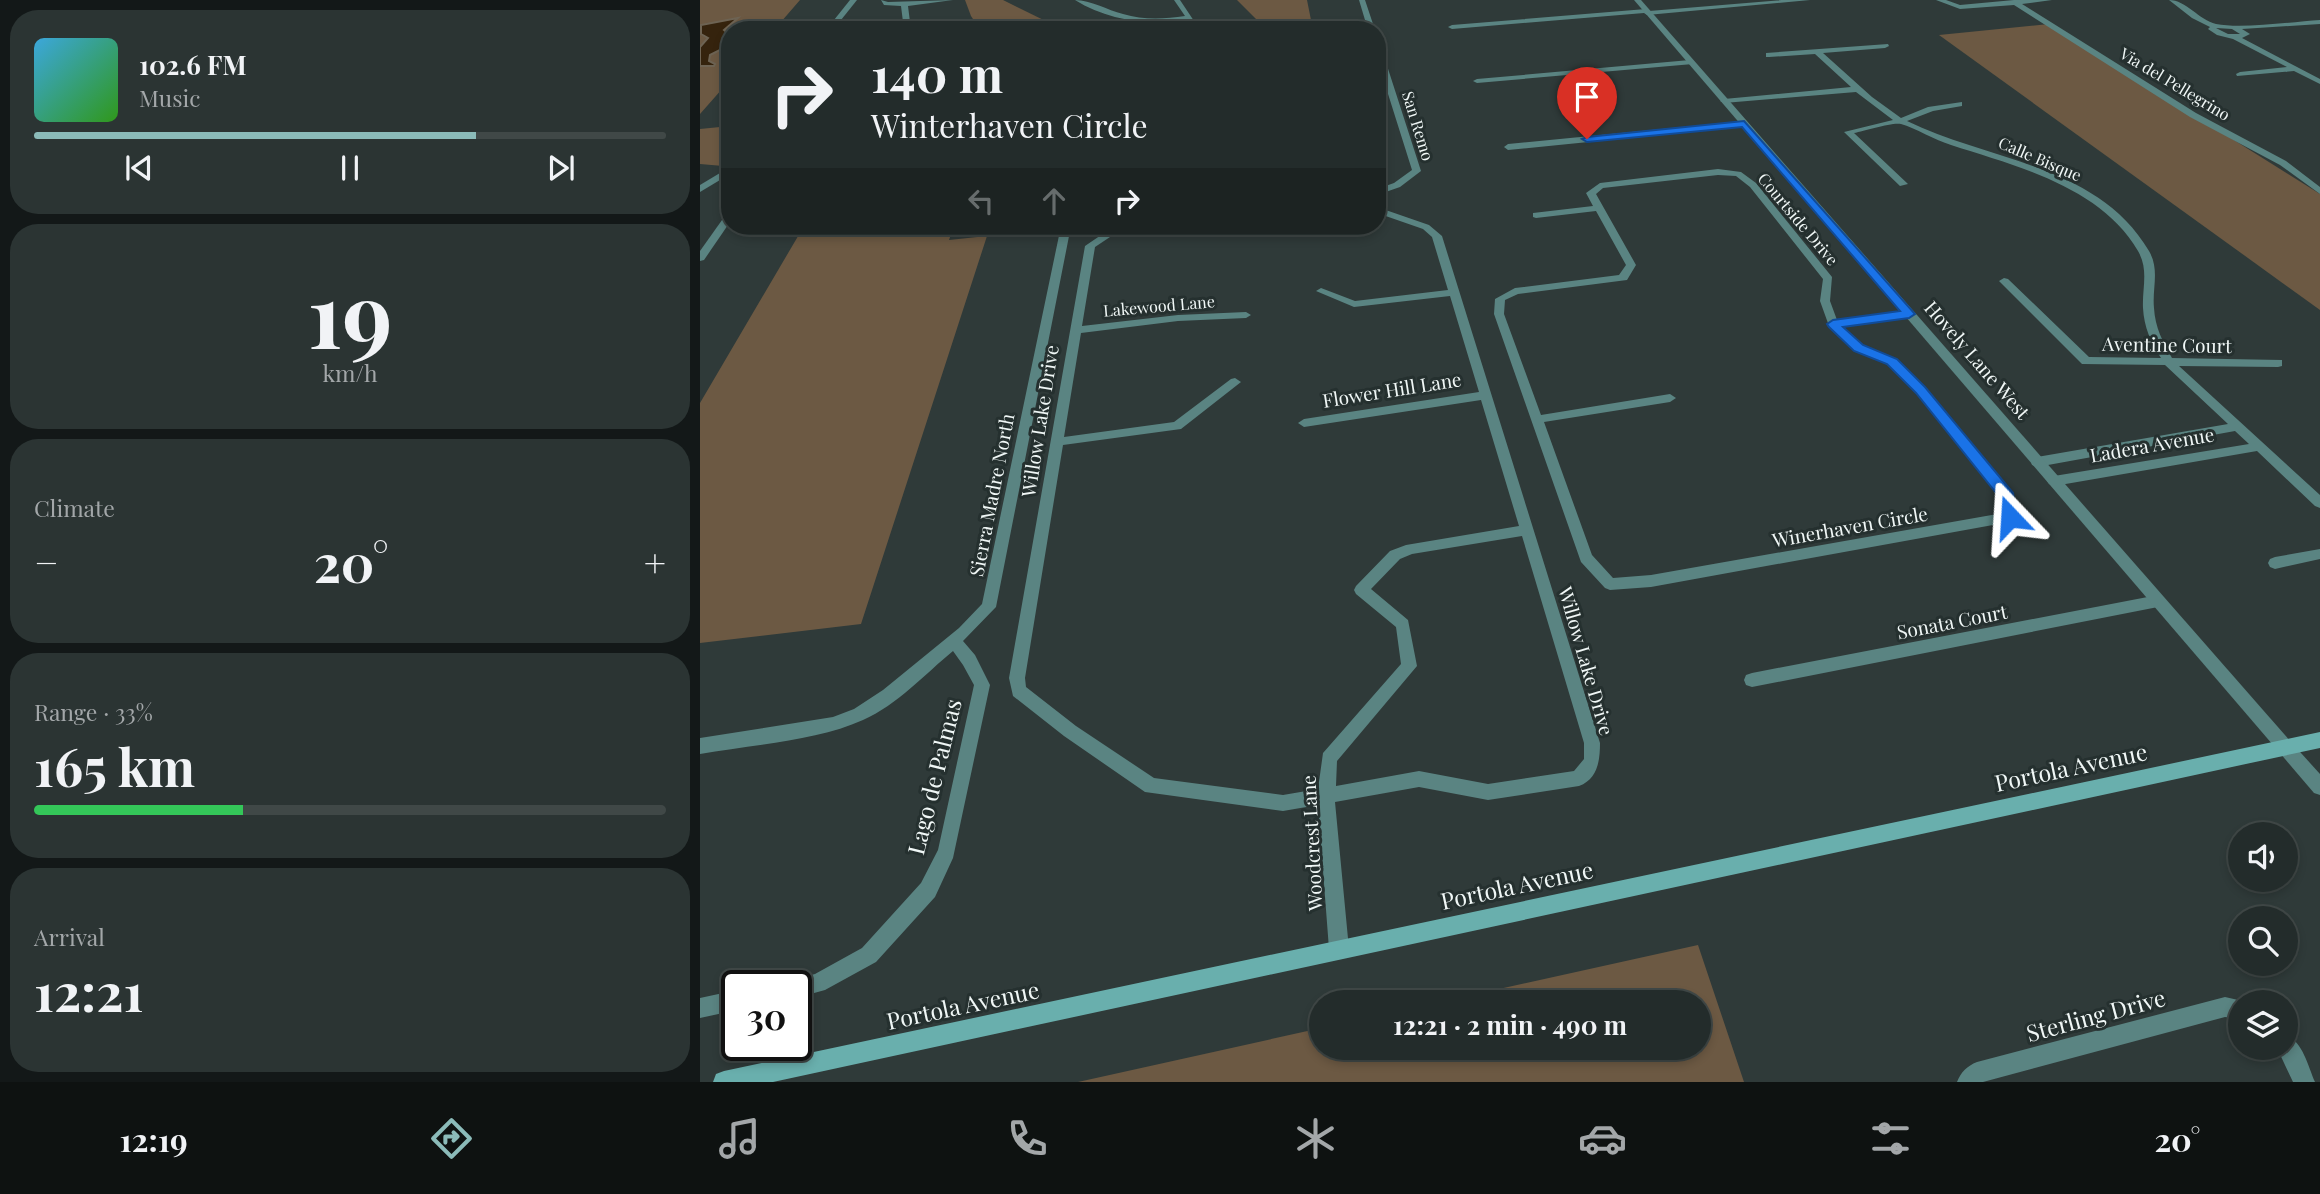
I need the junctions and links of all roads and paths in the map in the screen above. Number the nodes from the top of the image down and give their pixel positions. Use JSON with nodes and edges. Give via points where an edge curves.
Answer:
{"nodes":[{"id":1,"x":854,"y":0,"type":"edge"},
{"id":2,"x":884,"y":0,"type":"edge"},
{"id":3,"x":927,"y":0,"type":"edge"},
{"id":4,"x":950,"y":0,"type":"edge"},
{"id":5,"x":1078,"y":0,"type":"edge"},
{"id":6,"x":1177,"y":0,"type":"edge"},
{"id":7,"x":1362,"y":0,"type":"edge"},
{"id":8,"x":1637,"y":0,"type":"edge"},
{"id":9,"x":1808,"y":0,"type":"edge"},
{"id":10,"x":1939,"y":0,"type":"edge"},
{"id":11,"x":2049,"y":0,"type":"edge"},
{"id":12,"x":2172,"y":0,"type":"edge"},
{"id":13,"x":2182,"y":0,"type":"edge"},
{"id":14,"x":2021,"y":1,"type":"edge"},
{"id":15,"x":904,"y":4,"type":"junction"},
{"id":16,"x":1647,"y":12,"type":"junction"},
{"id":17,"x":1189,"y":18,"type":"junction"},
{"id":18,"x":836,"y":21,"type":"edge"},
{"id":19,"x":907,"y":21,"type":"edge"},
{"id":20,"x":1134,"y":21,"type":"edge"},
{"id":21,"x":1162,"y":21,"type":"edge"},
{"id":22,"x":1191,"y":21,"type":"edge"},
{"id":23,"x":1369,"y":21,"type":"edge"},
{"id":24,"x":2320,"y":22,"type":"edge"},
{"id":25,"x":2302,"y":24,"type":"junction"},
{"id":26,"x":2218,"y":26,"type":"junction"},
{"id":27,"x":1452,"y":27,"type":"dead end"},
{"id":28,"x":2234,"y":27,"type":"junction"},
{"id":29,"x":2316,"y":30,"type":"edge"},
{"id":30,"x":2245,"y":34,"type":"junction"},
{"id":31,"x":2235,"y":37,"type":"junction"},
{"id":32,"x":1885,"y":46,"type":"dead end"},
{"id":33,"x":1818,"y":51,"type":"junction"},
{"id":34,"x":1769,"y":55,"type":"dead end"},
{"id":35,"x":1690,"y":62,"type":"junction"},
{"id":36,"x":2305,"y":68,"type":"junction"},
{"id":37,"x":2295,"y":69,"type":"junction"},
{"id":38,"x":2240,"y":74,"type":"dead end"},
{"id":39,"x":2320,"y":75,"type":"edge"},
{"id":40,"x":1386,"y":76,"type":"edge"},
{"id":41,"x":1477,"y":81,"type":"dead end"},
{"id":42,"x":2320,"y":82,"type":"edge"},
{"id":43,"x":1854,"y":86,"type":"junction"},
{"id":44,"x":1806,"y":87,"type":"junction"},
{"id":45,"x":1814,"y":94,"type":"junction"},
{"id":46,"x":1722,"y":98,"type":"junction"},
{"id":47,"x":1959,"y":104,"type":"dead end"},
{"id":48,"x":1900,"y":121,"type":"junction"},
{"id":49,"x":1744,"y":124,"type":"junction"},
{"id":50,"x":1508,"y":147,"type":"dead end"},
{"id":51,"x":721,"y":176,"type":"edge"},
{"id":52,"x":1903,"y":184,"type":"dead end"},
{"id":53,"x":700,"y":189,"type":"edge"},
{"id":54,"x":1386,"y":189,"type":"edge"},
{"id":55,"x":2320,"y":191,"type":"edge"},
{"id":56,"x":1599,"y":208,"type":"junction"},
{"id":57,"x":1386,"y":213,"type":"edge"},
{"id":58,"x":1536,"y":215,"type":"dead end"},
{"id":59,"x":721,"y":228,"type":"edge"},
{"id":60,"x":1064,"y":235,"type":"edge"},
{"id":61,"x":1106,"y":235,"type":"edge"},
{"id":62,"x":700,"y":258,"type":"edge"},
{"id":63,"x":2004,"y":281,"type":"dead end"},
{"id":64,"x":1321,"y":291,"type":"dead end"},
{"id":65,"x":1454,"y":292,"type":"junction"},
{"id":66,"x":1909,"y":314,"type":"junction"},
{"id":67,"x":1246,"y":315,"type":"dead end"},
{"id":68,"x":1833,"y":324,"type":"junction"},
{"id":69,"x":1075,"y":330,"type":"junction"},
{"id":70,"x":2278,"y":363,"type":"dead end"},
{"id":71,"x":2170,"y":364,"type":"junction"},
{"id":72,"x":1235,"y":382,"type":"dead end"},
{"id":73,"x":1486,"y":396,"type":"junction"},
{"id":74,"x":1670,"y":398,"type":"dead end"},
{"id":75,"x":1539,"y":419,"type":"junction"},
{"id":76,"x":1304,"y":423,"type":"dead end"},
{"id":77,"x":2236,"y":428,"type":"junction"},
{"id":78,"x":2169,"y":439,"type":"junction"},
{"id":79,"x":1056,"y":442,"type":"junction"},
{"id":80,"x":2257,"y":447,"type":"junction"},
{"id":81,"x":2190,"y":458,"type":"junction"},
{"id":82,"x":2038,"y":462,"type":"junction"},
{"id":83,"x":2054,"y":481,"type":"junction"},
{"id":84,"x":2320,"y":503,"type":"edge"},
{"id":85,"x":1527,"y":530,"type":"junction"},
{"id":86,"x":2320,"y":554,"type":"edge"},
{"id":87,"x":2274,"y":563,"type":"dead end"},
{"id":88,"x":2158,"y":601,"type":"junction"},
{"id":89,"x":954,"y":641,"type":"junction"},
{"id":90,"x":1752,"y":680,"type":"dead end"},
{"id":91,"x":2320,"y":740,"type":"edge"},
{"id":92,"x":700,"y":746,"type":"edge"},
{"id":93,"x":2285,"y":747,"type":"junction"},
{"id":94,"x":2320,"y":787,"type":"edge"},
{"id":95,"x":1326,"y":797,"type":"junction"},
{"id":96,"x":1339,"y":949,"type":"junction"},
{"id":97,"x":812,"y":984,"type":"edge"},
{"id":98,"x":721,"y":1003,"type":"edge"},
{"id":99,"x":2228,"y":1007,"type":"edge"},
{"id":100,"x":700,"y":1008,"type":"edge"},
{"id":101,"x":2295,"y":1060,"type":"edge"},
{"id":102,"x":724,"y":1082,"type":"edge"},
{"id":103,"x":1968,"y":1082,"type":"edge"},
{"id":104,"x":2304,"y":1082,"type":"edge"}],
"edges":[{"from":1,"to":18,"type":"street"},
{"from":2,"to":15,"type":"street","via":[[886,4]]},
{"from":3,"to":15,"type":"street"},
{"from":4,"to":15,"type":"street"},
{"from":5,"to":20,"type":"street"},
{"from":6,"to":17,"type":"street"},
{"from":7,"to":23,"type":"street"},
{"from":8,"to":16,"type":"street","name":"Hovely Lane West"},
{"from":9,"to":16,"type":"street"},
{"from":10,"to":14,"type":"street","via":[[1960,7]]},
{"from":11,"to":14,"type":"street"},
{"from":12,"to":26,"type":"street","via":[[2194,17]]},
{"from":13,"to":26,"type":"street"},
{"from":14,"to":55,"type":"street","name":"Via del Pellegrino","via":[[2193,115],[2283,163]]},
{"from":15,"to":19,"type":"street"},
{"from":16,"to":27,"type":"street"},
{"from":16,"to":35,"type":"street","name":"Hovely Lane West"},
{"from":17,"to":21,"type":"street"},
{"from":17,"to":22,"type":"street"},
{"from":24,"to":25,"type":"street"},
{"from":25,"to":28,"type":"street"},
{"from":25,"to":29,"type":"street"},
{"from":26,"to":28,"type":"street"},
{"from":26,"to":31,"type":"street","via":[[2212,29]]},
{"from":28,"to":30,"type":"street"},
{"from":29,"to":30,"type":"street"},
{"from":30,"to":31,"type":"street"},
{"from":30,"to":36,"type":"street"},
{"from":31,"to":37,"type":"street"},
{"from":32,"to":33,"type":"street"},
{"from":33,"to":34,"type":"street"},
{"from":33,"to":43,"type":"street","name":"Calle Bisque"},
{"from":35,"to":41,"type":"street"},
{"from":35,"to":46,"type":"street","name":"Hovely Lane West"},
{"from":36,"to":37,"type":"street"},
{"from":36,"to":39,"type":"street"},
{"from":37,"to":38,"type":"street"},
{"from":37,"to":42,"type":"street"},
{"from":40,"to":54,"type":"street","name":"San Remo","via":[[1416,171]]},
{"from":43,"to":44,"type":"street"},
{"from":43,"to":45,"type":"street"},
{"from":43,"to":48,"type":"street","name":"Calle Bisque"},
{"from":44,"to":45,"type":"street"},
{"from":44,"to":46,"type":"street"},
{"from":45,"to":46,"type":"street"},
{"from":46,"to":49,"type":"street","name":"Hovely Lane West"},
{"from":47,"to":48,"type":"street","via":[[1931,108]]},
{"from":48,"to":52,"type":"street","via":[[1848,132]]},
{"from":48,"to":71,"type":"street","name":"Calle Bisque","via":[[2053,178],[2114,216],[2138,242],[2152,268],[2150,321]]},
{"from":49,"to":50,"type":"street"},
{"from":49,"to":66,"type":"street","name":"Hovely Lane West"},
{"from":51,"to":53,"type":"street"},
{"from":56,"to":58,"type":"street"},
{"from":56,"to":68,"type":"street","name":"Courtside Drive","via":[[1591,193],[1600,186],[1718,172],[1738,174],[1753,184],[1828,279],[1825,301]]},
{"from":56,"to":75,"type":"street","via":[[1631,265],[1623,278],[1515,291],[1500,299],[1499,314]]},
{"from":57,"to":65,"type":"street","name":"Willow Lake Drive","via":[[1433,231]]},
{"from":59,"to":62,"type":"street"},
{"from":60,"to":89,"type":"street","name":"Sierra Madre North","via":[[989,607]]},
{"from":61,"to":69,"type":"street","name":"Willow Lake Drive","via":[[1090,246]]},
{"from":63,"to":71,"type":"street","name":"Aventine Court","via":[[2086,361]]},
{"from":64,"to":65,"type":"street","via":[[1354,304]]},
{"from":65,"to":73,"type":"street","name":"Willow Lake Drive"},
{"from":66,"to":68,"type":"street"},
{"from":66,"to":82,"type":"street","name":"Hovely Lane West"},
{"from":67,"to":69,"type":"street","name":"Lakewood Lane"},
{"from":68,"to":75,"type":"street","name":"Winerhaven Circle","via":[[1859,348],[1892,362],[1920,390],[2008,497],[2010,517],[1651,581],[1610,584],[1586,558]]},
{"from":69,"to":79,"type":"street","name":"Willow Lake Drive"},
{"from":70,"to":71,"type":"street","name":"Aventine Court"},
{"from":71,"to":77,"type":"street","name":"Calle Bisque"},
{"from":72,"to":79,"type":"street","via":[[1177,426]]},
{"from":73,"to":76,"type":"street","name":"Flower Hill Lane"},
{"from":73,"to":85,"type":"street","name":"Willow Lake Drive"},
{"from":74,"to":75,"type":"street"},
{"from":77,"to":78,"type":"street","name":"Ladera Avenue"},
{"from":77,"to":80,"type":"street","name":"Calle Bisque"},
{"from":78,"to":81,"type":"street"},
{"from":78,"to":82,"type":"street","name":"Ladera Avenue"},
{"from":79,"to":95,"type":"street","name":"Willow Lake Drive","via":[[1017,678],[1019,691],[1151,786],[1283,803]]},
{"from":80,"to":81,"type":"street","name":"Ladera Avenue"},
{"from":80,"to":84,"type":"street","name":"Calle Bisque"},
{"from":81,"to":83,"type":"street","name":"Ladera Avenue"},
{"from":82,"to":83,"type":"street","name":"Hovely Lane West"},
{"from":83,"to":88,"type":"street","name":"Hovely Lane West"},
{"from":85,"to":95,"type":"street","name":"Woodcrest Lane","via":[[1411,549],[1395,555],[1361,590],[1403,624],[1409,666],[1329,758]]},
{"from":85,"to":95,"type":"street","name":"Willow Lake Drive","via":[[1592,743],[1592,762],[1579,778],[1536,786],[1488,792],[1419,779]]},
{"from":86,"to":87,"type":"street"},
{"from":88,"to":90,"type":"street","name":"Sonata Court"},
{"from":88,"to":93,"type":"street","name":"Hovely Lane West"},
{"from":89,"to":92,"type":"street","name":"Sierra Madre North","via":[[860,714],[833,724]]},
{"from":89,"to":97,"type":"street","name":"Lago de Palmas","via":[[982,685],[947,852],[928,890],[869,955]]},
{"from":91,"to":93,"type":"main road","name":"Portola Avenue"},
{"from":93,"to":94,"type":"street","name":"Hovely Lane West"},
{"from":93,"to":96,"type":"main road","name":"Portola Avenue"},
{"from":95,"to":96,"type":"street","name":"Woodcrest Lane"},
{"from":96,"to":102,"type":"main road","name":"Portola Avenue"},
{"from":98,"to":100,"type":"street"},
{"from":99,"to":103,"type":"street","name":"Sterling Drive","via":[[1977,1073]]},
{"from":101,"to":104,"type":"street"}]}
